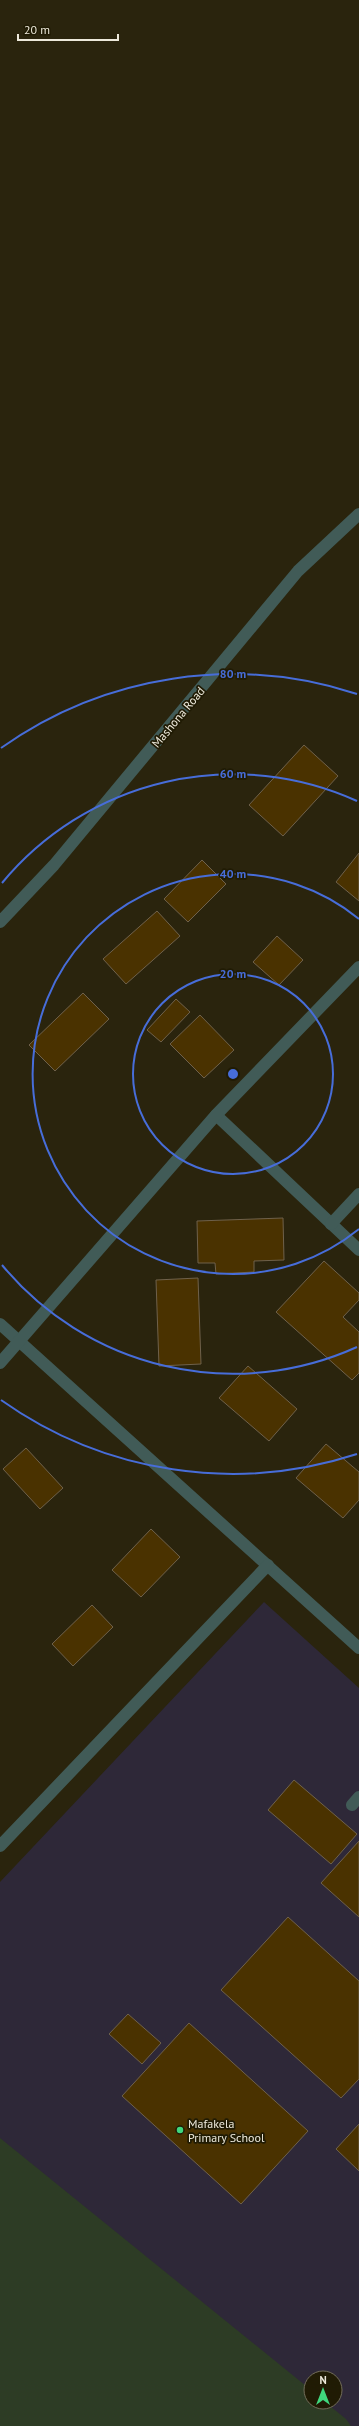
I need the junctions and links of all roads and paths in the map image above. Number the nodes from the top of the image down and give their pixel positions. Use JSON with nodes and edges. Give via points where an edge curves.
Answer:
{"nodes":[{"id":1,"x":359,"y":514,"type":"edge"},
{"id":2,"x":0,"y":922,"type":"edge"},
{"id":3,"x":359,"y":967,"type":"edge"},
{"id":4,"x":216,"y":1115,"type":"junction"},
{"id":5,"x":359,"y":1194,"type":"edge"},
{"id":6,"x":331,"y":1224,"type":"junction"},
{"id":7,"x":359,"y":1250,"type":"edge"},
{"id":8,"x":0,"y":1324,"type":"edge"},
{"id":9,"x":20,"y":1342,"type":"junction"},
{"id":10,"x":0,"y":1363,"type":"edge"},
{"id":11,"x":268,"y":1566,"type":"junction"},
{"id":12,"x":359,"y":1648,"type":"edge"},
{"id":13,"x":0,"y":1846,"type":"edge"}],
"edges":[{"from":1,"to":2,"type":"street","name":"Mashona Road","via":[[298,572],[54,865]]},
{"from":3,"to":4,"type":"street"},
{"from":4,"to":6,"type":"street"},
{"from":4,"to":9,"type":"street"},
{"from":5,"to":6,"type":"street"},
{"from":6,"to":7,"type":"street"},
{"from":8,"to":9,"type":"street"},
{"from":9,"to":10,"type":"street"},
{"from":9,"to":11,"type":"street"},
{"from":11,"to":12,"type":"street"},
{"from":11,"to":13,"type":"street"}]}
